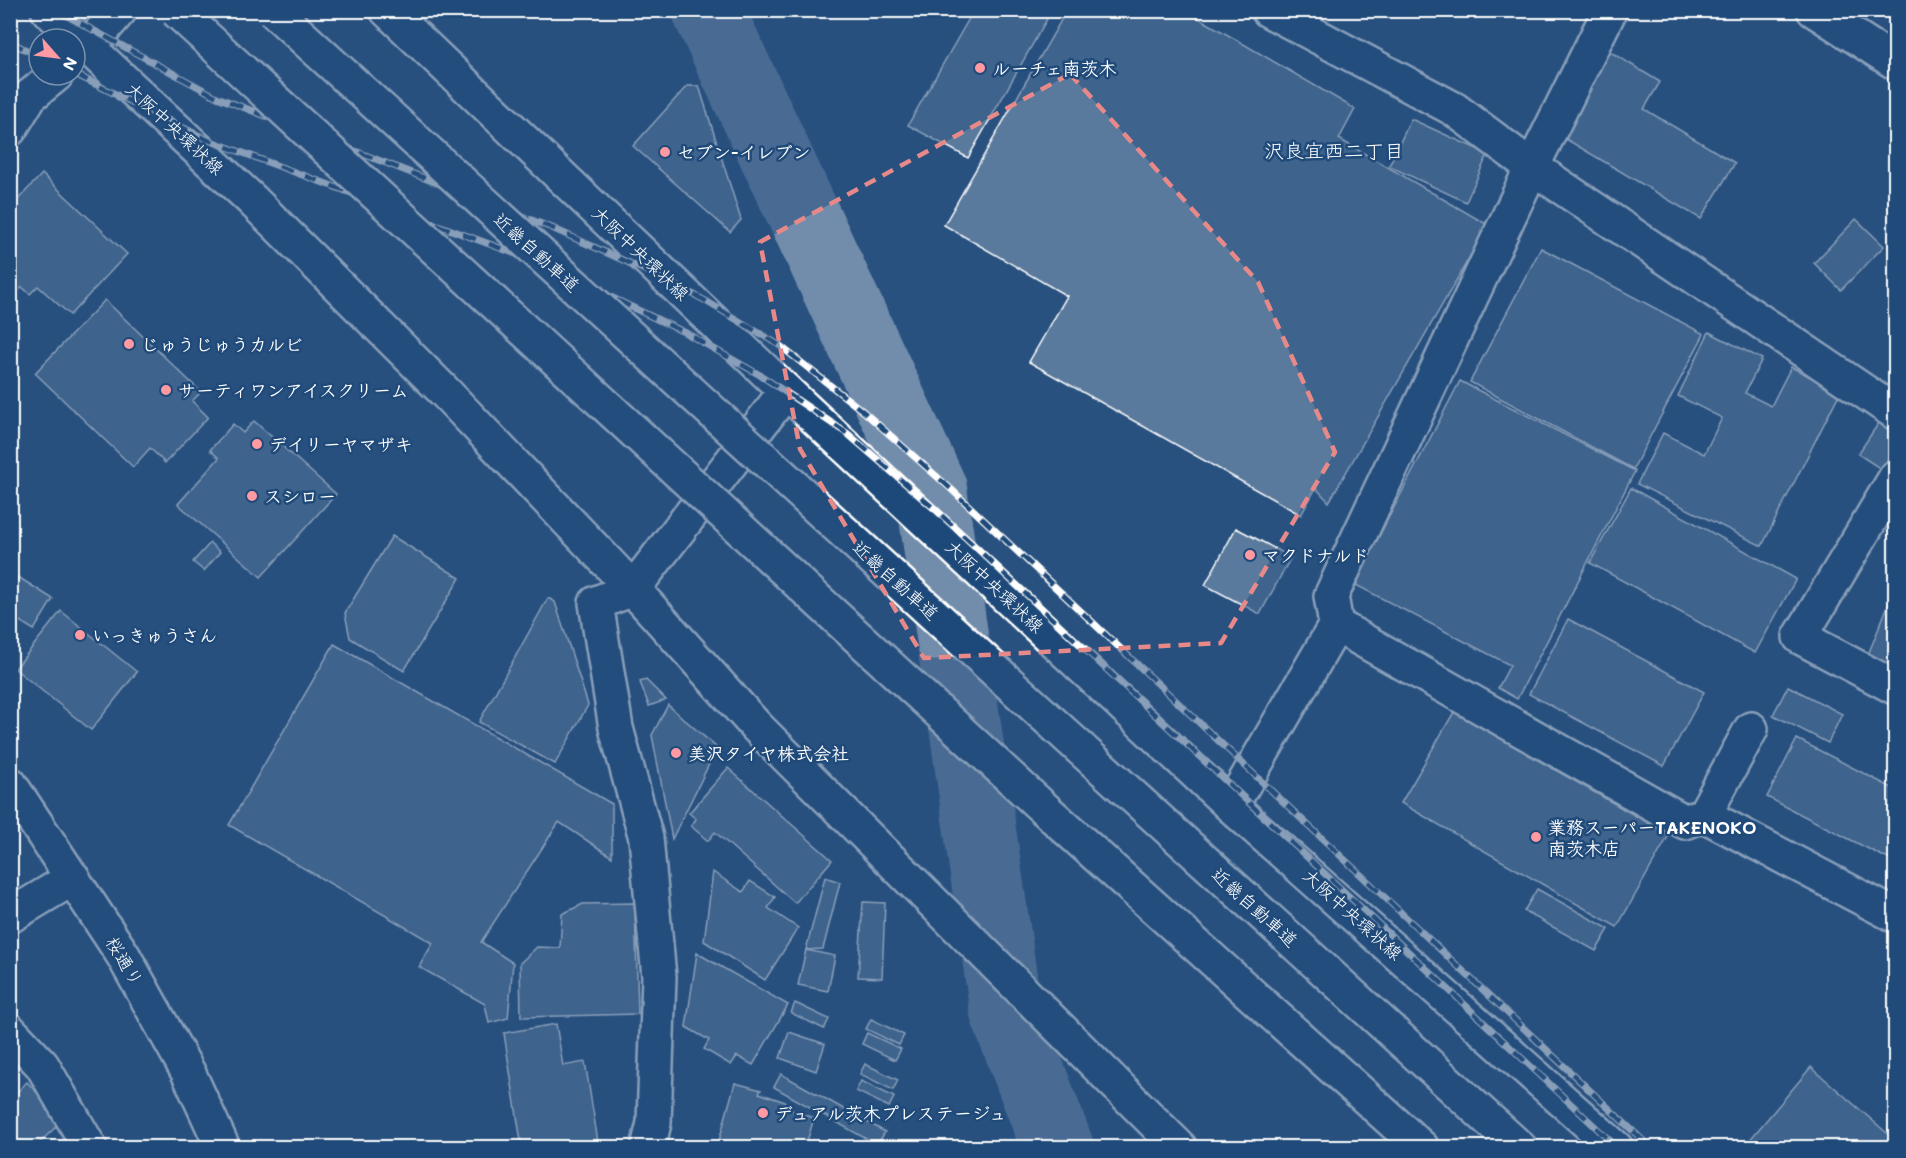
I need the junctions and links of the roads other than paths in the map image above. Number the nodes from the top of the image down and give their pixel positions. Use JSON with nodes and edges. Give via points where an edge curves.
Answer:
{"nodes":[{"id":1,"x":120,"y":10,"type":"edge"},
{"id":2,"x":176,"y":10,"type":"edge"},
{"id":3,"x":273,"y":10,"type":"edge"},
{"id":4,"x":387,"y":10,"type":"edge"},
{"id":5,"x":1268,"y":10,"type":"edge"},
{"id":6,"x":1610,"y":10,"type":"edge"},
{"id":7,"x":1814,"y":10,"type":"edge"},
{"id":8,"x":48,"y":11,"type":"edge"},
{"id":9,"x":61,"y":27,"type":"edge"},
{"id":10,"x":87,"y":47,"type":"edge"},
{"id":11,"x":87,"y":57,"type":"edge"},
{"id":12,"x":1896,"y":63,"type":"edge"},
{"id":13,"x":41,"y":87,"type":"edge"},
{"id":14,"x":10,"y":129,"type":"edge"},
{"id":15,"x":1532,"y":167,"type":"junction"},
{"id":16,"x":786,"y":391,"type":"junction"},
{"id":17,"x":1896,"y":413,"type":"edge"},
{"id":18,"x":1896,"y":477,"type":"edge"},
{"id":19,"x":633,"y":589,"type":"junction"},
{"id":20,"x":1336,"y":625,"type":"junction"},
{"id":21,"x":1896,"y":688,"type":"edge"},
{"id":22,"x":1751,"y":729,"type":"dead end"},
{"id":23,"x":10,"y":784,"type":"edge"},
{"id":24,"x":1231,"y":806,"type":"junction"},
{"id":25,"x":1704,"y":815,"type":"junction"},
{"id":26,"x":73,"y":878,"type":"junction"},
{"id":27,"x":10,"y":916,"type":"edge"},
{"id":28,"x":1896,"y":916,"type":"edge"},
{"id":29,"x":10,"y":1031,"type":"edge"},
{"id":30,"x":90,"y":1148,"type":"edge"},
{"id":31,"x":223,"y":1148,"type":"edge"},
{"id":32,"x":648,"y":1148,"type":"edge"},
{"id":33,"x":1180,"y":1148,"type":"edge"},
{"id":34,"x":1422,"y":1148,"type":"edge"},
{"id":35,"x":1520,"y":1148,"type":"edge"},
{"id":36,"x":1616,"y":1148,"type":"edge"}],
"edges":[{"from":1,"to":10,"type":"main road"},
{"from":2,"to":34,"type":"main road","bridge":true,"via":[[1037,802]]},
{"from":3,"to":35,"type":"main road","name":"近畿自動車道","bridge":true},
{"from":4,"to":16,"type":"main road","name":"大阪中央環状線"},
{"from":5,"to":15,"type":"main road","via":[[1454,110]]},
{"from":6,"to":15,"type":"main road"},
{"from":7,"to":12,"type":"main road"},
{"from":8,"to":9,"type":"main road","name":"大阪中央環状線"},
{"from":11,"to":19,"type":"main road","name":"大阪中央環状線","via":[[261,208],[444,391]]},
{"from":13,"to":14,"type":"main road","via":[[30,96]]},
{"from":15,"to":17,"type":"main road"},
{"from":15,"to":20,"type":"main road","via":[[1332,596]]},
{"from":16,"to":19,"type":"main road"},
{"from":16,"to":24,"type":"main road","name":"大阪中央環状線"},
{"from":18,"to":21,"type":"main road","via":[[1800,637]]},
{"from":19,"to":32,"type":"main road","via":[[596,603],[616,728],[646,838],[658,977],[654,1124]]},
{"from":19,"to":33,"type":"main road","name":"大阪中央環状線","via":[[756,726]]},
{"from":20,"to":24,"type":"main road"},
{"from":20,"to":25,"type":"main road","via":[[1684,822]]},
{"from":22,"to":25,"type":"main road"},
{"from":23,"to":26,"type":"main road","name":"桜通り"},
{"from":24,"to":36,"type":"main road","name":"大阪中央環状線"},
{"from":25,"to":28,"type":"main road"},
{"from":26,"to":27,"type":"main road"},
{"from":26,"to":31,"type":"main road","name":"桜通り","via":[[123,955],[189,1074]]},
{"from":29,"to":30,"type":"main road","via":[[42,1065]]}]}
